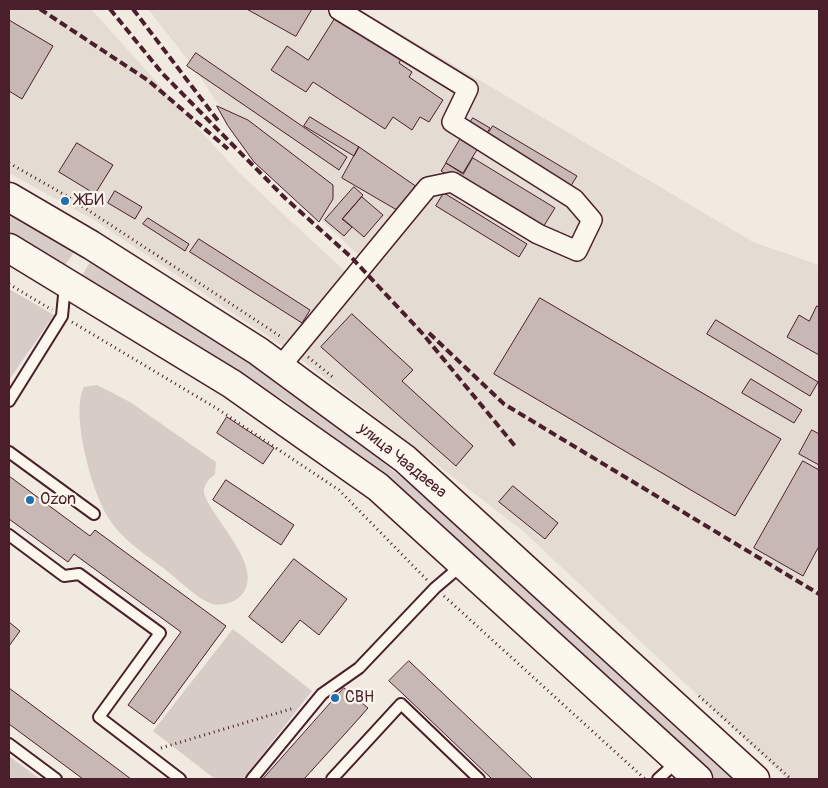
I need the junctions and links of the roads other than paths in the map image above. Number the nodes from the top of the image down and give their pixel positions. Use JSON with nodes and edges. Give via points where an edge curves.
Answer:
{"nodes":[{"id":1,"x":340,"y":10,"type":"edge"},
{"id":2,"x":9,"y":197,"type":"edge"},
{"id":3,"x":9,"y":248,"type":"edge"},
{"id":4,"x":66,"y":282,"type":"junction"},
{"id":5,"x":280,"y":367,"type":"junction"},
{"id":6,"x":9,"y":401,"type":"edge"},
{"id":7,"x":9,"y":452,"type":"edge"},
{"id":8,"x":94,"y":514,"type":"dead end"},
{"id":9,"x":9,"y":535,"type":"edge"},
{"id":10,"x":462,"y":564,"type":"junction"},
{"id":11,"x":9,"y":744,"type":"edge"},
{"id":12,"x":678,"y":773,"type":"edge"},
{"id":13,"x":56,"y":779,"type":"edge"},
{"id":14,"x":180,"y":779,"type":"edge"},
{"id":15,"x":252,"y":779,"type":"edge"},
{"id":16,"x":332,"y":779,"type":"edge"},
{"id":17,"x":479,"y":779,"type":"edge"},
{"id":18,"x":755,"y":779,"type":"edge"}],
"edges":[{"from":1,"to":5,"type":"street","via":[[468,89],[452,122],[574,199],[592,220],[577,251],[538,234],[452,182],[428,186]]},
{"from":2,"to":5,"type":"main road","name":"улица Чаадаева","via":[[99,250]]},
{"from":3,"to":4,"type":"main road"},
{"from":4,"to":6,"type":"lane","via":[[62,316]]},
{"from":4,"to":10,"type":"main road","via":[[232,384],[378,486]]},
{"from":5,"to":18,"type":"main road","name":"улица Чаадаева","via":[[405,459]]},
{"from":7,"to":8,"type":"lane"},
{"from":9,"to":14,"type":"lane","via":[[64,576],[79,574],[160,633],[99,717]]},
{"from":10,"to":12,"type":"main road"},
{"from":10,"to":15,"type":"lane","via":[[360,668],[322,694]]},
{"from":11,"to":13,"type":"lane"},
{"from":16,"to":17,"type":"lane","via":[[401,704]]}]}
